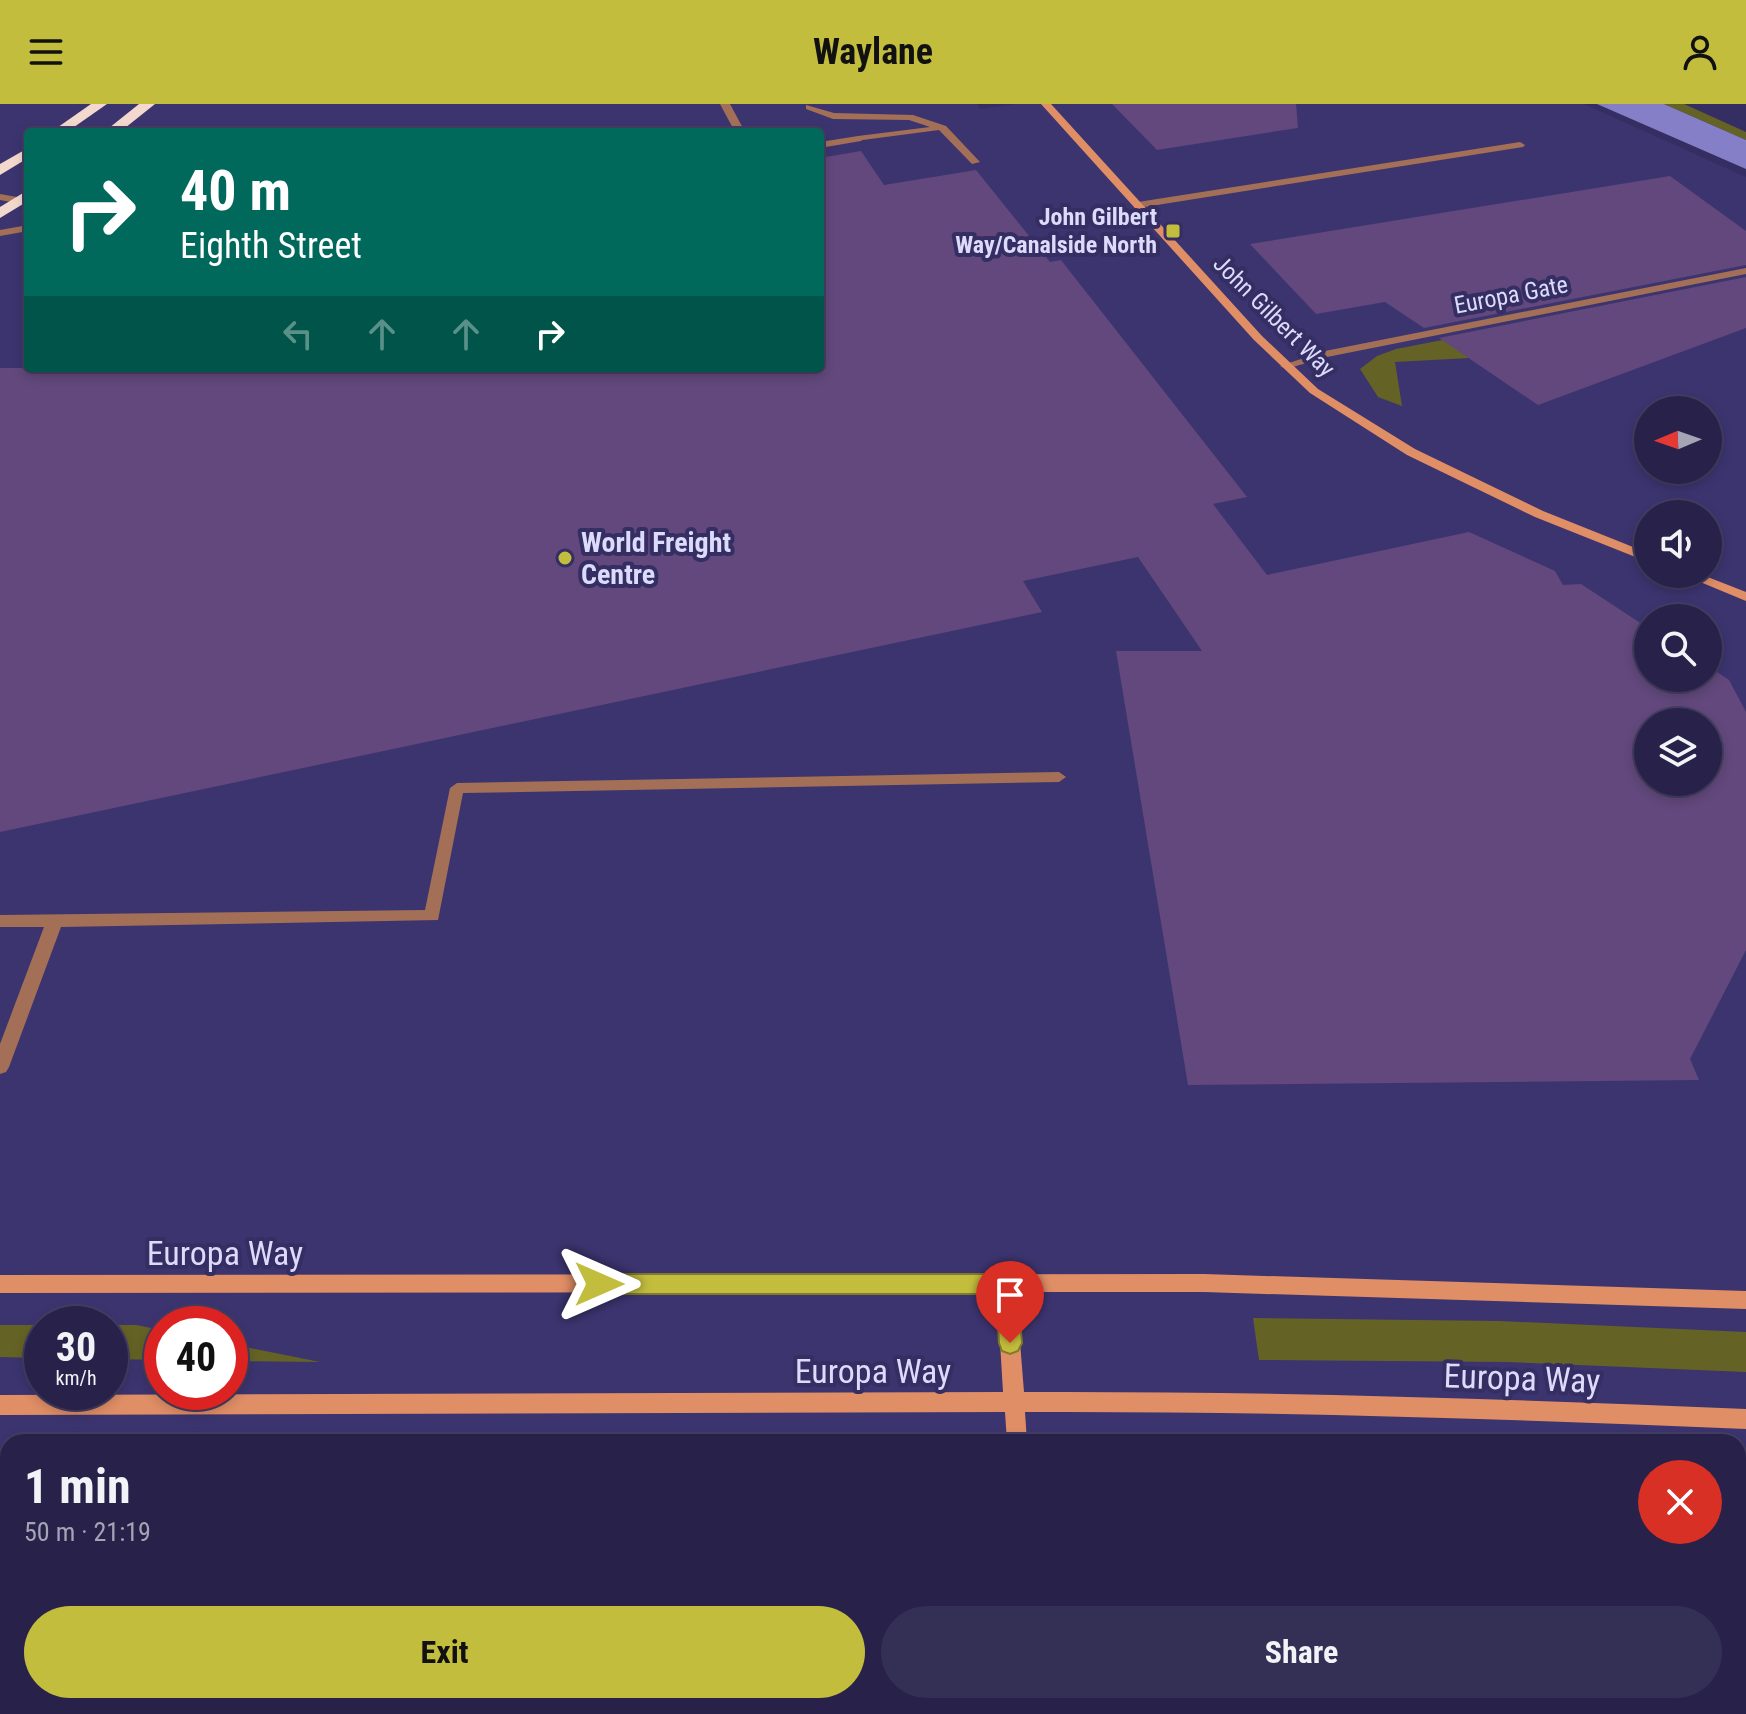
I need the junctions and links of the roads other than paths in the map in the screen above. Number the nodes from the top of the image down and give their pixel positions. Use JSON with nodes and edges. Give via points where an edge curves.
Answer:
{"nodes":[{"id":1,"x":100,"y":104,"type":"edge"},
{"id":2,"x":148,"y":104,"type":"edge"},
{"id":3,"x":725,"y":104,"type":"edge"},
{"id":4,"x":1046,"y":104,"type":"edge"},
{"id":5,"x":809,"y":107,"type":"dead end"},
{"id":6,"x":64,"y":128,"type":"edge"},
{"id":7,"x":116,"y":128,"type":"edge"},
{"id":8,"x":738,"y":128,"type":"edge"},
{"id":9,"x":943,"y":128,"type":"junction"},
{"id":10,"x":824,"y":144,"type":"edge"},
{"id":11,"x":1520,"y":145,"type":"dead end"},
{"id":12,"x":24,"y":155,"type":"edge"},
{"id":13,"x":975,"y":162,"type":"dead end"},
{"id":14,"x":0,"y":171,"type":"edge"},
{"id":15,"x":0,"y":197,"type":"edge"},
{"id":16,"x":24,"y":199,"type":"edge"},
{"id":17,"x":24,"y":200,"type":"edge"},
{"id":18,"x":1138,"y":205,"type":"junction"},
{"id":19,"x":0,"y":214,"type":"edge"},
{"id":20,"x":24,"y":229,"type":"edge"},
{"id":21,"x":0,"y":233,"type":"edge"},
{"id":22,"x":1746,"y":271,"type":"edge"},
{"id":23,"x":1286,"y":366,"type":"junction"},
{"id":24,"x":1634,"y":552,"type":"edge"},
{"id":25,"x":1722,"y":587,"type":"edge"},
{"id":26,"x":1746,"y":597,"type":"edge"},
{"id":27,"x":1059,"y":777,"type":"dead end"},
{"id":28,"x":55,"y":920,"type":"junction"},
{"id":29,"x":1,"y":922,"type":"edge"},
{"id":30,"x":0,"y":1067,"type":"edge"},
{"id":31,"x":0,"y":1284,"type":"edge"},
{"id":32,"x":1006,"y":1284,"type":"junction"},
{"id":33,"x":1746,"y":1300,"type":"edge"},
{"id":34,"x":1015,"y":1402,"type":"junction"},
{"id":35,"x":0,"y":1405,"type":"edge"},
{"id":36,"x":1746,"y":1419,"type":"edge"},
{"id":37,"x":1017,"y":1434,"type":"edge"}],
"edges":[{"from":1,"to":6,"type":"highway"},
{"from":2,"to":7,"type":"highway"},
{"from":3,"to":8,"type":"street"},
{"from":4,"to":18,"type":"street","name":"John Gilbert Way"},
{"from":5,"to":9,"type":"street","via":[[833,116],[910,117]]},
{"from":9,"to":10,"type":"street"},
{"from":9,"to":13,"type":"street"},
{"from":11,"to":18,"type":"street"},
{"from":12,"to":14,"type":"highway"},
{"from":15,"to":16,"type":"street"},
{"from":17,"to":19,"type":"highway"},
{"from":18,"to":23,"type":"street","name":"John Gilbert Way"},
{"from":20,"to":21,"type":"street"},
{"from":22,"to":23,"type":"street","name":"Europa Gate"},
{"from":23,"to":24,"type":"street","name":"John Gilbert Way","via":[[1348,414],[1411,452],[1539,514]]},
{"from":25,"to":26,"type":"street"},
{"from":27,"to":28,"type":"street","via":[[457,788],[432,916]]},
{"from":28,"to":29,"type":"street"},
{"from":28,"to":30,"type":"street"},
{"from":31,"to":32,"type":"street","name":"Europa Way"},
{"from":32,"to":33,"type":"street","name":"Europa Way","via":[[1204,1283]]},
{"from":32,"to":34,"type":"street"},
{"from":34,"to":35,"type":"street","name":"Europa Way"},
{"from":34,"to":36,"type":"street","name":"Europa Way","via":[[1284,1402]]},
{"from":34,"to":37,"type":"street"}]}
